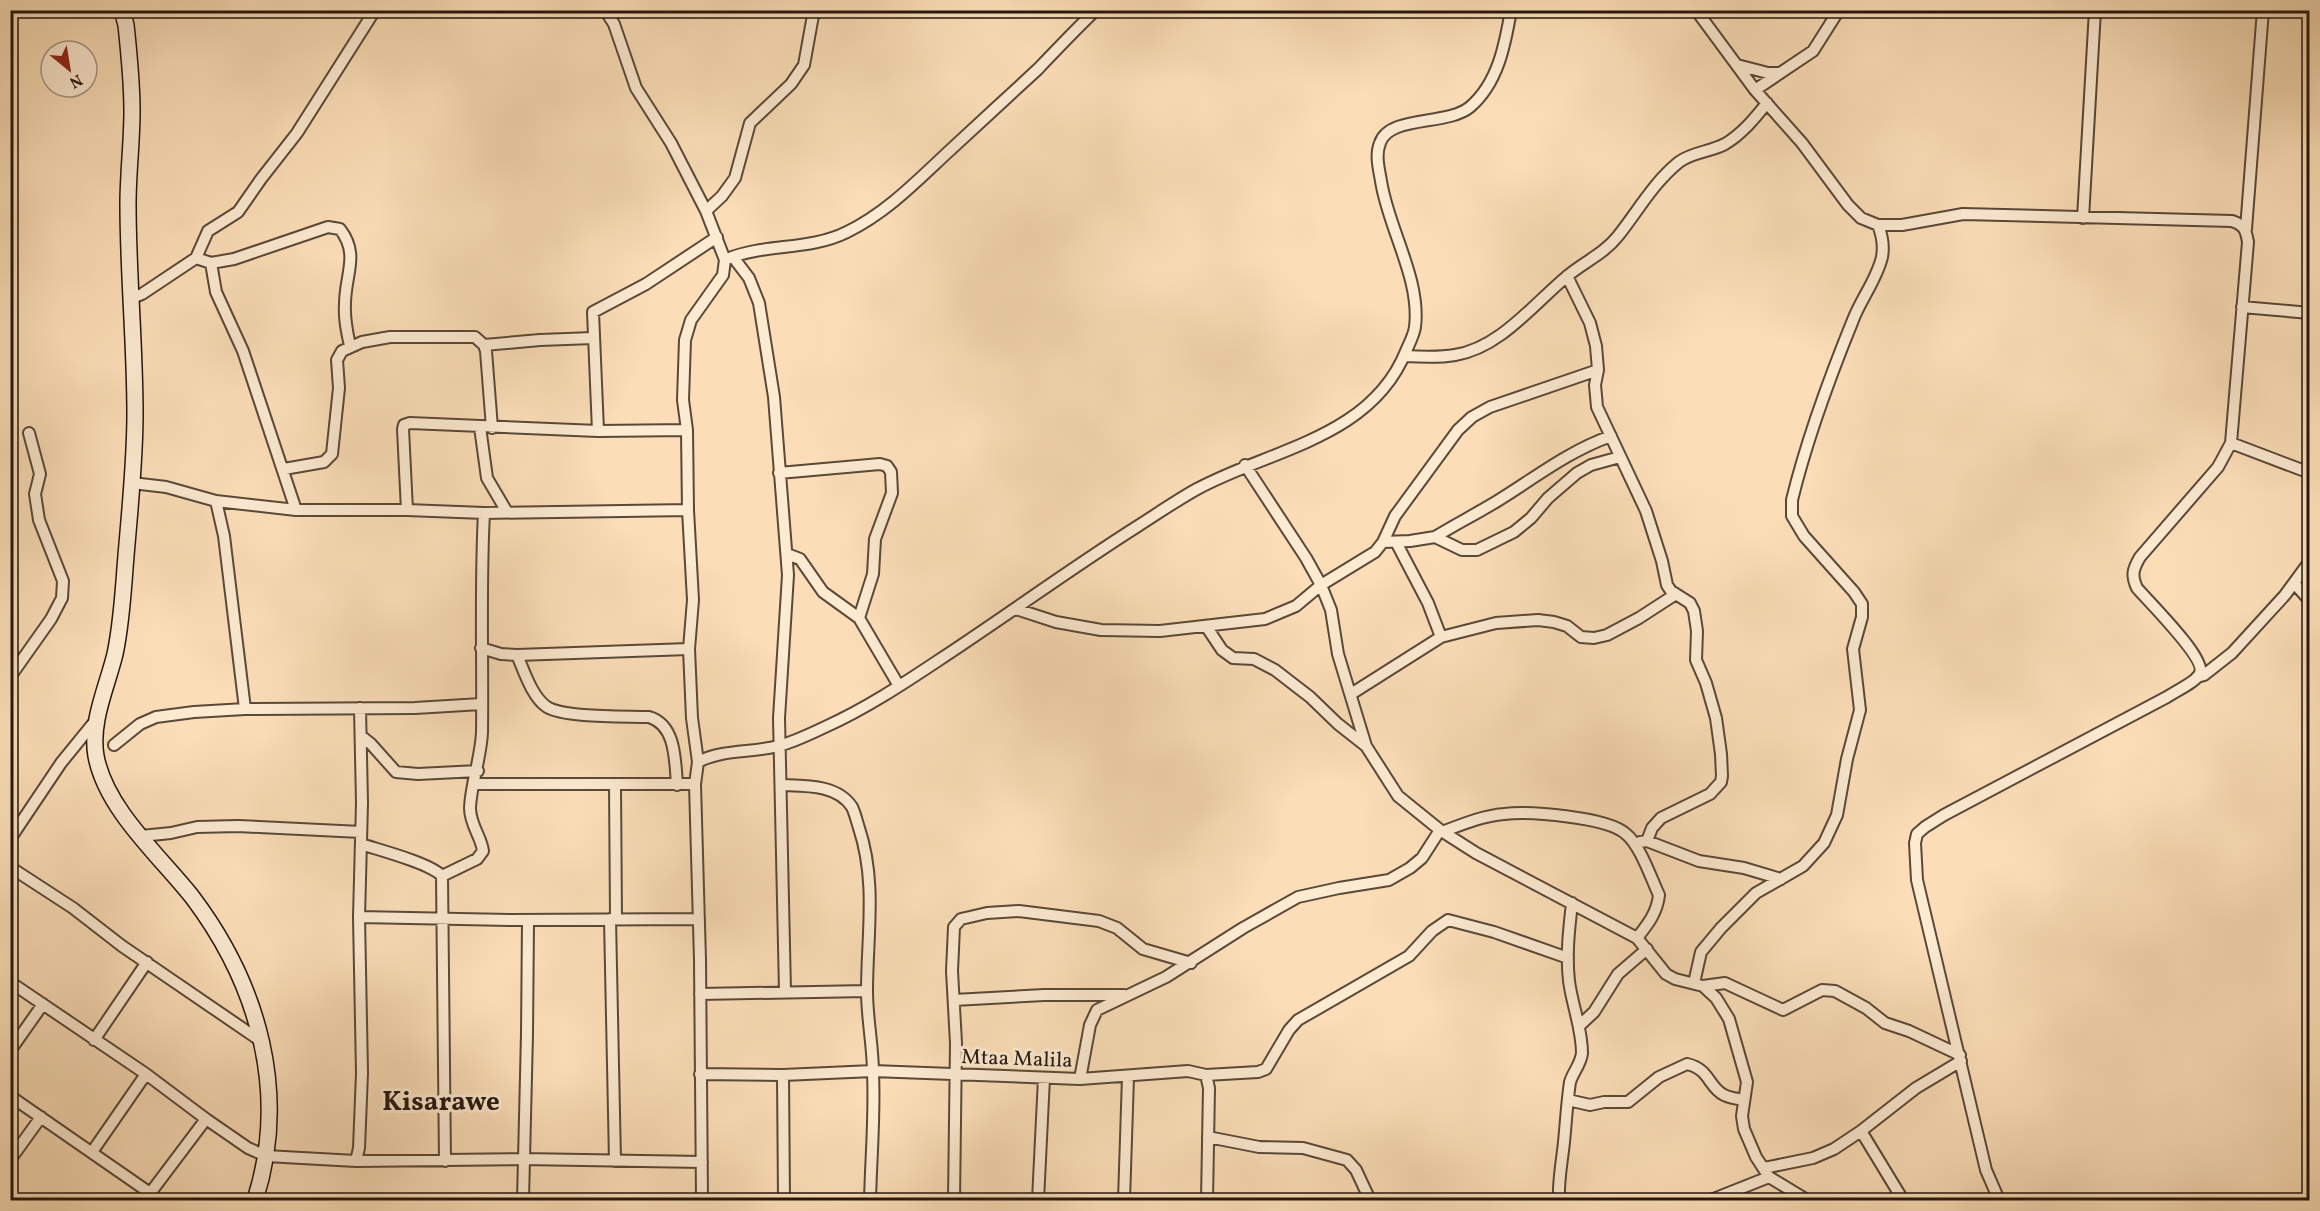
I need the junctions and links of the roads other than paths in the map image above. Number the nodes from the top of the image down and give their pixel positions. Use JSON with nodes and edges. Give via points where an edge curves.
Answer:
{"nodes":[{"id":1,"x":122,"y":10,"type":"edge"},
{"id":2,"x":375,"y":10,"type":"edge"},
{"id":3,"x":605,"y":10,"type":"edge"},
{"id":4,"x":814,"y":10,"type":"edge"},
{"id":5,"x":1096,"y":10,"type":"edge"},
{"id":6,"x":1511,"y":10,"type":"edge"},
{"id":7,"x":1696,"y":10,"type":"edge"},
{"id":8,"x":1839,"y":10,"type":"edge"},
{"id":9,"x":2095,"y":10,"type":"edge"},
{"id":10,"x":2263,"y":10,"type":"edge"},
{"id":11,"x":1737,"y":65,"type":"junction"},
{"id":12,"x":1781,"y":73,"type":"junction"},
{"id":13,"x":1755,"y":90,"type":"junction"},
{"id":14,"x":1767,"y":103,"type":"junction"},
{"id":15,"x":706,"y":211,"type":"junction"},
{"id":16,"x":2083,"y":218,"type":"junction"},
{"id":17,"x":1878,"y":225,"type":"junction"},
{"id":18,"x":2246,"y":229,"type":"junction"},
{"id":19,"x":717,"y":237,"type":"junction"},
{"id":20,"x":196,"y":258,"type":"junction"},
{"id":21,"x":729,"y":258,"type":"junction"},
{"id":22,"x":211,"y":262,"type":"junction"},
{"id":23,"x":1567,"y":276,"type":"junction"},
{"id":24,"x":130,"y":299,"type":"junction"},
{"id":25,"x":2242,"y":307,"type":"junction"},
{"id":26,"x":2310,"y":313,"type":"edge"},
{"id":27,"x":593,"y":338,"type":"junction"},
{"id":28,"x":484,"y":345,"type":"junction"},
{"id":29,"x":350,"y":346,"type":"junction"},
{"id":30,"x":1405,"y":356,"type":"junction"},
{"id":31,"x":1598,"y":370,"type":"junction"},
{"id":32,"x":480,"y":427,"type":"junction"},
{"id":33,"x":492,"y":428,"type":"junction"},
{"id":34,"x":687,"y":430,"type":"junction"},
{"id":35,"x":598,"y":431,"type":"junction"},
{"id":36,"x":29,"y":433,"type":"dead end"},
{"id":37,"x":1611,"y":436,"type":"junction"},
{"id":38,"x":2231,"y":443,"type":"junction"},
{"id":39,"x":1620,"y":457,"type":"junction"},
{"id":40,"x":1245,"y":465,"type":"junction"},
{"id":41,"x":284,"y":470,"type":"junction"},
{"id":42,"x":779,"y":473,"type":"junction"},
{"id":43,"x":2310,"y":473,"type":"edge"},
{"id":44,"x":132,"y":483,"type":"junction"},
{"id":45,"x":216,"y":501,"type":"junction"},
{"id":46,"x":296,"y":510,"type":"junction"},
{"id":47,"x":407,"y":510,"type":"junction"},
{"id":48,"x":688,"y":510,"type":"junction"},
{"id":49,"x":507,"y":512,"type":"junction"},
{"id":50,"x":484,"y":513,"type":"junction"},
{"id":51,"x":1435,"y":537,"type":"junction"},
{"id":52,"x":1383,"y":542,"type":"junction"},
{"id":53,"x":1396,"y":542,"type":"junction"},
{"id":54,"x":787,"y":554,"type":"junction"},
{"id":55,"x":2310,"y":561,"type":"edge"},
{"id":56,"x":2294,"y":583,"type":"junction"},
{"id":57,"x":1322,"y":585,"type":"junction"},
{"id":58,"x":1676,"y":594,"type":"junction"},
{"id":59,"x":2310,"y":601,"type":"edge"},
{"id":60,"x":1016,"y":609,"type":"junction"},
{"id":61,"x":859,"y":618,"type":"junction"},
{"id":62,"x":1206,"y":626,"type":"junction"},
{"id":63,"x":1441,"y":637,"type":"junction"},
{"id":64,"x":481,"y":648,"type":"junction"},
{"id":65,"x":689,"y":649,"type":"junction"},
{"id":66,"x":517,"y":655,"type":"junction"},
{"id":67,"x":10,"y":677,"type":"edge"},
{"id":68,"x":2197,"y":678,"type":"junction"},
{"id":69,"x":899,"y":686,"type":"junction"},
{"id":70,"x":1351,"y":694,"type":"junction"},
{"id":71,"x":481,"y":704,"type":"junction"},
{"id":72,"x":360,"y":708,"type":"junction"},
{"id":73,"x":245,"y":709,"type":"junction"},
{"id":74,"x":97,"y":720,"type":"junction"},
{"id":75,"x":361,"y":736,"type":"junction"},
{"id":76,"x":114,"y":745,"type":"dead end"},
{"id":77,"x":780,"y":746,"type":"junction"},
{"id":78,"x":1366,"y":746,"type":"junction"},
{"id":79,"x":698,"y":762,"type":"junction"},
{"id":80,"x":478,"y":771,"type":"junction"},
{"id":81,"x":474,"y":784,"type":"junction"},
{"id":82,"x":615,"y":784,"type":"junction"},
{"id":83,"x":695,"y":784,"type":"junction"},
{"id":84,"x":677,"y":785,"type":"junction"},
{"id":85,"x":781,"y":785,"type":"junction"},
{"id":86,"x":1441,"y":831,"type":"junction"},
{"id":87,"x":361,"y":832,"type":"junction"},
{"id":88,"x":141,"y":836,"type":"junction"},
{"id":89,"x":10,"y":839,"type":"edge"},
{"id":90,"x":1647,"y":841,"type":"junction"},
{"id":91,"x":1634,"y":843,"type":"junction"},
{"id":92,"x":361,"y":844,"type":"junction"},
{"id":93,"x":10,"y":867,"type":"edge"},
{"id":94,"x":442,"y":876,"type":"junction"},
{"id":95,"x":1781,"y":879,"type":"junction"},
{"id":96,"x":1572,"y":903,"type":"junction"},
{"id":97,"x":359,"y":917,"type":"junction"},
{"id":98,"x":443,"y":918,"type":"junction"},
{"id":99,"x":613,"y":919,"type":"junction"},
{"id":100,"x":699,"y":919,"type":"junction"},
{"id":101,"x":528,"y":921,"type":"junction"},
{"id":102,"x":1637,"y":938,"type":"junction"},
{"id":103,"x":1647,"y":949,"type":"junction"},
{"id":104,"x":1568,"y":958,"type":"junction"},
{"id":105,"x":147,"y":962,"type":"junction"},
{"id":106,"x":1191,"y":963,"type":"junction"},
{"id":107,"x":10,"y":982,"type":"edge"},
{"id":108,"x":1699,"y":984,"type":"junction"},
{"id":109,"x":867,"y":991,"type":"junction"},
{"id":110,"x":785,"y":992,"type":"junction"},
{"id":111,"x":700,"y":994,"type":"junction"},
{"id":112,"x":1127,"y":995,"type":"junction"},
{"id":113,"x":954,"y":1000,"type":"junction"},
{"id":114,"x":43,"y":1004,"type":"junction"},
{"id":115,"x":1580,"y":1025,"type":"junction"},
{"id":116,"x":94,"y":1040,"type":"junction"},
{"id":117,"x":261,"y":1041,"type":"junction"},
{"id":118,"x":10,"y":1051,"type":"edge"},
{"id":119,"x":1961,"y":1058,"type":"junction"},
{"id":120,"x":873,"y":1071,"type":"junction"},
{"id":121,"x":146,"y":1074,"type":"junction"},
{"id":122,"x":700,"y":1074,"type":"junction"},
{"id":123,"x":783,"y":1075,"type":"junction"},
{"id":124,"x":956,"y":1075,"type":"junction"},
{"id":125,"x":1206,"y":1075,"type":"junction"},
{"id":126,"x":1128,"y":1077,"type":"junction"},
{"id":127,"x":1044,"y":1078,"type":"junction"},
{"id":128,"x":1080,"y":1079,"type":"junction"},
{"id":129,"x":10,"y":1096,"type":"edge"},
{"id":130,"x":1568,"y":1100,"type":"junction"},
{"id":131,"x":1744,"y":1100,"type":"junction"},
{"id":132,"x":41,"y":1118,"type":"junction"},
{"id":133,"x":206,"y":1119,"type":"junction"},
{"id":134,"x":1861,"y":1131,"type":"junction"},
{"id":135,"x":1208,"y":1137,"type":"junction"},
{"id":136,"x":92,"y":1152,"type":"junction"},
{"id":137,"x":266,"y":1156,"type":"junction"},
{"id":138,"x":523,"y":1159,"type":"junction"},
{"id":139,"x":10,"y":1160,"type":"edge"},
{"id":140,"x":356,"y":1161,"type":"junction"},
{"id":141,"x":445,"y":1161,"type":"junction"},
{"id":142,"x":615,"y":1161,"type":"junction"},
{"id":143,"x":702,"y":1162,"type":"junction"},
{"id":144,"x":1767,"y":1173,"type":"junction"},
{"id":145,"x":148,"y":1197,"type":"edge"},
{"id":146,"x":255,"y":1200,"type":"edge"},
{"id":147,"x":523,"y":1200,"type":"edge"},
{"id":148,"x":702,"y":1200,"type":"edge"},
{"id":149,"x":784,"y":1200,"type":"edge"},
{"id":150,"x":870,"y":1200,"type":"edge"},
{"id":151,"x":954,"y":1200,"type":"edge"},
{"id":152,"x":1038,"y":1200,"type":"edge"},
{"id":153,"x":1124,"y":1200,"type":"edge"},
{"id":154,"x":1207,"y":1200,"type":"edge"},
{"id":155,"x":1370,"y":1200,"type":"edge"},
{"id":156,"x":1559,"y":1200,"type":"edge"},
{"id":157,"x":1712,"y":1200,"type":"edge"},
{"id":158,"x":1807,"y":1200,"type":"edge"},
{"id":159,"x":1903,"y":1200,"type":"edge"},
{"id":160,"x":1999,"y":1200,"type":"edge"}],
"edges":[{"from":1,"to":24,"type":"main road","via":[[132,113],[128,201]]},
{"from":2,"to":20,"type":"street","via":[[297,133],[238,212],[208,231]]},
{"from":3,"to":15,"type":"street","via":[[614,24],[636,88],[671,143]]},
{"from":4,"to":15,"type":"street","via":[[804,65],[791,84],[750,123],[735,178]]},
{"from":5,"to":21,"type":"street","via":[[914,184],[873,218],[826,240],[796,247],[757,249]]},
{"from":6,"to":30,"type":"street","via":[[1498,65],[1469,108],[1452,118],[1399,126],[1380,142],[1378,159],[1384,199],[1415,304],[1415,329]]},
{"from":7,"to":11,"type":"street"},
{"from":8,"to":12,"type":"street","via":[[1813,51]]},
{"from":9,"to":16,"type":"street"},
{"from":10,"to":18,"type":"street"},
{"from":11,"to":12,"type":"street"},
{"from":11,"to":13,"type":"street"},
{"from":12,"to":13,"type":"street"},
{"from":13,"to":14,"type":"street"},
{"from":14,"to":17,"type":"street","via":[[1848,206],[1861,218]]},
{"from":14,"to":23,"type":"street","via":[[1738,135],[1679,162],[1648,193],[1618,237]]},
{"from":15,"to":19,"type":"street"},
{"from":16,"to":17,"type":"street","via":[[1963,214],[1902,225]]},
{"from":16,"to":18,"type":"street","via":[[2232,221]]},
{"from":17,"to":95,"type":"street","via":[[1883,253],[1880,265],[1860,301],[1821,397],[1792,500],[1792,516],[1804,536],[1862,604],[1853,649],[1860,710],[1837,815],[1824,843],[1803,866]]},
{"from":18,"to":25,"type":"street"},
{"from":19,"to":21,"type":"street"},
{"from":19,"to":27,"type":"street","via":[[646,284],[593,312]]},
{"from":20,"to":22,"type":"street"},
{"from":20,"to":24,"type":"street"},
{"from":21,"to":34,"type":"street","via":[[723,275],[691,320],[685,340],[683,400]]},
{"from":21,"to":42,"type":"street","via":[[749,279],[759,303],[774,397]]},
{"from":22,"to":29,"type":"street","via":[[234,259],[328,227],[340,229],[351,252],[345,303]]},
{"from":22,"to":41,"type":"street","via":[[216,292],[243,351]]},
{"from":23,"to":30,"type":"street","via":[[1489,342],[1458,355]]},
{"from":23,"to":31,"type":"street","via":[[1590,323]]},
{"from":24,"to":44,"type":"main road","via":[[135,414]]},
{"from":25,"to":26,"type":"street"},
{"from":25,"to":38,"type":"street"},
{"from":27,"to":28,"type":"street"},
{"from":27,"to":35,"type":"street"},
{"from":28,"to":29,"type":"street","via":[[475,337],[446,336],[390,337]]},
{"from":28,"to":33,"type":"street"},
{"from":29,"to":41,"type":"street","via":[[337,360],[339,388],[332,454],[324,462]]},
{"from":30,"to":40,"type":"street","via":[[1370,405],[1355,417],[1328,433]]},
{"from":31,"to":37,"type":"street","via":[[1597,407]]},
{"from":31,"to":52,"type":"street","via":[[1490,407],[1472,417],[1458,430],[1395,516]]},
{"from":32,"to":33,"type":"street"},
{"from":32,"to":47,"type":"street","via":[[404,425]]},
{"from":32,"to":49,"type":"street","via":[[487,478]]},
{"from":33,"to":35,"type":"street"},
{"from":34,"to":35,"type":"street"},
{"from":34,"to":48,"type":"street"},
{"from":36,"to":67,"type":"street","via":[[39,474],[35,494],[39,520],[63,581],[62,598]]},
{"from":37,"to":39,"type":"street"},
{"from":37,"to":51,"type":"street","via":[[1551,464]]},
{"from":38,"to":43,"type":"street"},
{"from":38,"to":68,"type":"street","via":[[2218,466],[2133,569],[2137,588],[2198,660],[2201,666]]},
{"from":39,"to":51,"type":"street","via":[[1577,473],[1514,532],[1487,547],[1462,550]]},
{"from":39,"to":58,"type":"street","via":[[1646,511],[1667,585]]},
{"from":40,"to":57,"type":"street"},
{"from":40,"to":60,"type":"street","via":[[1195,490]]},
{"from":41,"to":46,"type":"street"},
{"from":42,"to":54,"type":"street"},
{"from":42,"to":61,"type":"street","via":[[880,464],[891,472],[892,493],[875,539],[873,574]]},
{"from":44,"to":45,"type":"street","via":[[166,487]]},
{"from":44,"to":74,"type":"main road","via":[[115,653]]},
{"from":45,"to":46,"type":"street"},
{"from":45,"to":73,"type":"street","via":[[224,536]]},
{"from":46,"to":47,"type":"street"},
{"from":47,"to":50,"type":"street"},
{"from":48,"to":49,"type":"street"},
{"from":48,"to":65,"type":"street","via":[[693,600]]},
{"from":49,"to":50,"type":"street"},
{"from":50,"to":64,"type":"street"},
{"from":51,"to":53,"type":"street"},
{"from":52,"to":53,"type":"street"},
{"from":52,"to":57,"type":"street","via":[[1375,552]]},
{"from":53,"to":63,"type":"street"},
{"from":54,"to":61,"type":"street","via":[[800,560],[823,592]]},
{"from":54,"to":77,"type":"street"},
{"from":55,"to":56,"type":"street"},
{"from":56,"to":59,"type":"street"},
{"from":56,"to":68,"type":"street","via":[[2232,653]]},
{"from":57,"to":62,"type":"street","via":[[1296,606],[1265,619]]},
{"from":57,"to":70,"type":"street"},
{"from":58,"to":63,"type":"street","via":[[1639,618],[1594,638],[1581,637],[1567,626],[1538,620],[1496,623]]},
{"from":58,"to":90,"type":"street","via":[[1690,603],[1694,611],[1696,660],[1716,718],[1722,776],[1710,794],[1661,818]]},
{"from":60,"to":62,"type":"street","via":[[1056,622],[1101,630],[1160,631]]},
{"from":60,"to":69,"type":"street"},
{"from":61,"to":69,"type":"street"},
{"from":62,"to":78,"type":"street","via":[[1222,650],[1233,658],[1254,659],[1275,670]]},
{"from":63,"to":70,"type":"street"},
{"from":64,"to":66,"type":"street"},
{"from":64,"to":71,"type":"street"},
{"from":65,"to":66,"type":"street"},
{"from":65,"to":79,"type":"street"},
{"from":66,"to":84,"type":"street","via":[[530,684],[547,707],[575,714],[658,719],[671,741]]},
{"from":68,"to":119,"type":"street","via":[[2167,698],[1944,815],[1917,834],[1917,879]]},
{"from":69,"to":77,"type":"street","via":[[827,726]]},
{"from":70,"to":78,"type":"street"},
{"from":71,"to":72,"type":"street"},
{"from":71,"to":80,"type":"street"},
{"from":72,"to":73,"type":"street"},
{"from":72,"to":75,"type":"street"},
{"from":73,"to":76,"type":"street","via":[[156,717],[140,724]]},
{"from":74,"to":88,"type":"main road","via":[[96,758],[113,797]]},
{"from":74,"to":89,"type":"street","via":[[61,763]]},
{"from":75,"to":80,"type":"street","via":[[396,772]]},
{"from":75,"to":87,"type":"street"},
{"from":77,"to":79,"type":"street","via":[[718,754]]},
{"from":77,"to":85,"type":"street"},
{"from":78,"to":86,"type":"street","via":[[1398,796]]},
{"from":79,"to":83,"type":"street"},
{"from":80,"to":81,"type":"street"},
{"from":81,"to":82,"type":"street"},
{"from":81,"to":94,"type":"street","via":[[472,825],[483,851],[477,859]]},
{"from":82,"to":84,"type":"street"},
{"from":82,"to":99,"type":"street"},
{"from":83,"to":84,"type":"street"},
{"from":83,"to":100,"type":"street"},
{"from":85,"to":109,"type":"street","via":[[827,789],[844,798],[852,808],[865,845],[870,883]]},
{"from":85,"to":110,"type":"street"},
{"from":86,"to":91,"type":"street","via":[[1506,813],[1573,816],[1626,833]]},
{"from":86,"to":96,"type":"street"},
{"from":86,"to":106,"type":"street","via":[[1422,858],[1389,880],[1298,897]]},
{"from":87,"to":88,"type":"street","via":[[238,826],[196,827]]},
{"from":87,"to":92,"type":"street"},
{"from":88,"to":117,"type":"main road","via":[[193,898],[218,937],[246,988]]},
{"from":90,"to":91,"type":"street"},
{"from":90,"to":95,"type":"street","via":[[1690,858]]},
{"from":91,"to":102,"type":"street","via":[[1659,895],[1653,918]]},
{"from":92,"to":94,"type":"street","via":[[425,865]]},
{"from":92,"to":97,"type":"street"},
{"from":93,"to":105,"type":"street"},
{"from":94,"to":98,"type":"street"},
{"from":95,"to":108,"type":"street","via":[[1756,893],[1701,952]]},
{"from":96,"to":102,"type":"street"},
{"from":96,"to":104,"type":"street"},
{"from":97,"to":98,"type":"street"},
{"from":97,"to":140,"type":"street","via":[[362,1073]]},
{"from":98,"to":101,"type":"street"},
{"from":98,"to":141,"type":"street"},
{"from":99,"to":100,"type":"street"},
{"from":99,"to":101,"type":"street"},
{"from":99,"to":142,"type":"street"},
{"from":100,"to":111,"type":"street"},
{"from":101,"to":138,"type":"street"},
{"from":102,"to":103,"type":"street"},
{"from":103,"to":108,"type":"street","via":[[1666,974]]},
{"from":103,"to":115,"type":"street","via":[[1618,974],[1594,1012]]},
{"from":104,"to":115,"type":"street","via":[[1569,982]]},
{"from":104,"to":125,"type":"street","name":"Mtaa Malila","via":[[1448,920],[1432,930],[1408,956],[1298,1020],[1266,1069]]},
{"from":105,"to":116,"type":"street"},
{"from":105,"to":117,"type":"street"},
{"from":106,"to":112,"type":"street"},
{"from":106,"to":113,"type":"street","via":[[1143,949],[1117,928],[1099,921],[1019,911],[987,913],[961,920],[954,927]]},
{"from":107,"to":114,"type":"street"},
{"from":108,"to":119,"type":"street","via":[[1725,983],[1783,1010],[1822,990],[1835,991],[1885,1023],[1910,1031]]},
{"from":108,"to":131,"type":"street","via":[[1716,998],[1729,1019],[1747,1082]]},
{"from":109,"to":110,"type":"street"},
{"from":109,"to":120,"type":"street"},
{"from":110,"to":111,"type":"street"},
{"from":111,"to":122,"type":"street"},
{"from":112,"to":113,"type":"street"},
{"from":112,"to":128,"type":"street","via":[[1094,1014]]},
{"from":113,"to":124,"type":"street"},
{"from":114,"to":116,"type":"street"},
{"from":114,"to":118,"type":"street"},
{"from":115,"to":130,"type":"street","via":[[1582,1054]]},
{"from":116,"to":121,"type":"street"},
{"from":117,"to":137,"type":"main road","via":[[269,1083]]},
{"from":119,"to":134,"type":"street"},
{"from":119,"to":160,"type":"street","via":[[1986,1170]]},
{"from":120,"to":123,"type":"street","name":"Mtaa Malila"},
{"from":120,"to":124,"type":"street","name":"Mtaa Malila"},
{"from":120,"to":150,"type":"street"},
{"from":121,"to":133,"type":"street"},
{"from":121,"to":136,"type":"street"},
{"from":122,"to":123,"type":"street","name":"Mtaa Malila"},
{"from":122,"to":143,"type":"street"},
{"from":123,"to":149,"type":"street"},
{"from":124,"to":127,"type":"street","name":"Mtaa Malila"},
{"from":124,"to":151,"type":"street"},
{"from":125,"to":126,"type":"street","name":"Mtaa Malila","via":[[1188,1071]]},
{"from":125,"to":135,"type":"street"},
{"from":126,"to":128,"type":"street","name":"Mtaa Malila"},
{"from":126,"to":153,"type":"street"},
{"from":127,"to":128,"type":"street","name":"Mtaa Malila"},
{"from":127,"to":152,"type":"street"},
{"from":129,"to":132,"type":"street"},
{"from":130,"to":131,"type":"street","via":[[1590,1105],[1628,1102],[1659,1077],[1687,1064],[1697,1066],[1726,1097]]},
{"from":130,"to":156,"type":"street"},
{"from":131,"to":144,"type":"street","via":[[1744,1129]]},
{"from":132,"to":136,"type":"street"},
{"from":132,"to":139,"type":"street"},
{"from":133,"to":137,"type":"street"},
{"from":133,"to":145,"type":"street"},
{"from":134,"to":144,"type":"street","via":[[1814,1158]]},
{"from":134,"to":159,"type":"street"},
{"from":135,"to":154,"type":"street"},
{"from":135,"to":155,"type":"street","via":[[1259,1147],[1303,1148],[1347,1160]]},
{"from":136,"to":145,"type":"street"},
{"from":137,"to":140,"type":"street"},
{"from":137,"to":146,"type":"main road"},
{"from":138,"to":141,"type":"street"},
{"from":138,"to":142,"type":"street"},
{"from":138,"to":147,"type":"street"},
{"from":140,"to":141,"type":"street"},
{"from":142,"to":143,"type":"street"},
{"from":143,"to":148,"type":"street"},
{"from":144,"to":157,"type":"street"},
{"from":144,"to":158,"type":"street"}]}
